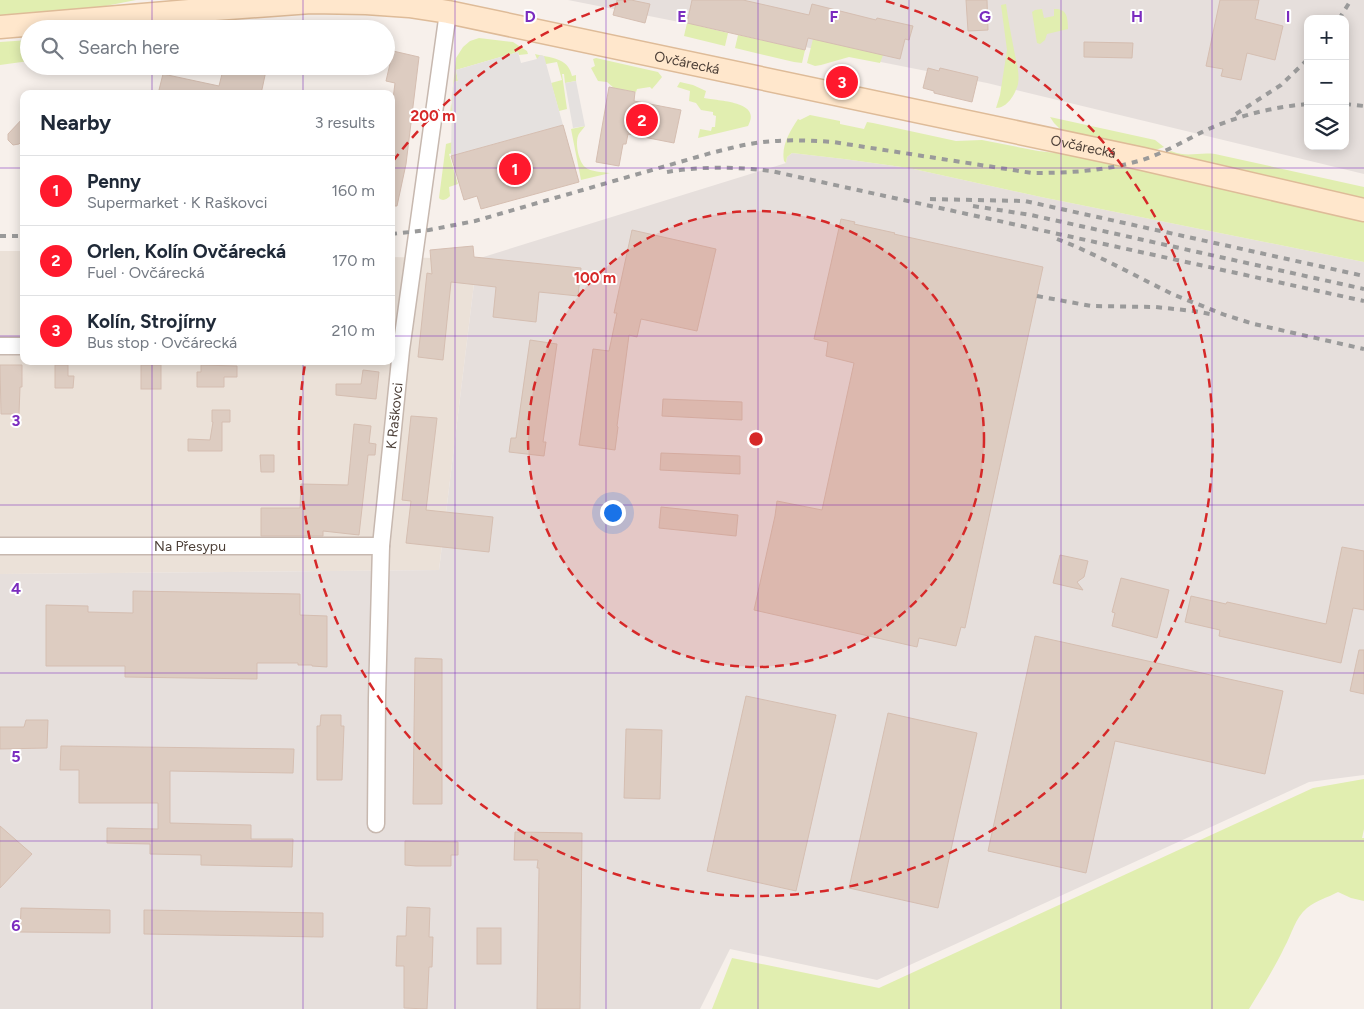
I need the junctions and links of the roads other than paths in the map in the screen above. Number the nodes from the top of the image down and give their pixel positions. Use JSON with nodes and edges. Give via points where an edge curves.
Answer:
{"nodes":[{"id":1,"x":200,"y":5,"type":"edge"},
{"id":2,"x":448,"y":12,"type":"junction"},
{"id":3,"x":57,"y":20,"type":"edge"},
{"id":4,"x":20,"y":24,"type":"edge"},
{"id":5,"x":0,"y":26,"type":"edge"},
{"id":6,"x":1364,"y":210,"type":"edge"},
{"id":7,"x":0,"y":346,"type":"edge"},
{"id":8,"x":20,"y":346,"type":"edge"},
{"id":9,"x":396,"y":350,"type":"edge"},
{"id":10,"x":395,"y":363,"type":"edge"},
{"id":11,"x":395,"y":365,"type":"edge"},
{"id":12,"x":0,"y":546,"type":"edge"},
{"id":13,"x":381,"y":546,"type":"junction"},
{"id":14,"x":376,"y":824,"type":"dead end"}],
"edges":[{"from":1,"to":2,"type":"main road","name":"Ovčárecká","via":[[366,2]]},
{"from":1,"to":3,"type":"main road","name":"Ovčárecká"},
{"from":2,"to":6,"type":"main road","name":"Ovčárecká","via":[[1143,159]]},
{"from":2,"to":9,"type":"street","name":"K Raškovci"},
{"from":4,"to":5,"type":"main road","name":"Ovčárecká"},
{"from":7,"to":8,"type":"street"},
{"from":9,"to":10,"type":"street","name":"K Raškovci"},
{"from":11,"to":13,"type":"street","name":"K Raškovci"},
{"from":12,"to":13,"type":"street","name":"Na Přesypu"},
{"from":13,"to":14,"type":"street","name":"K Raškovci"}]}
